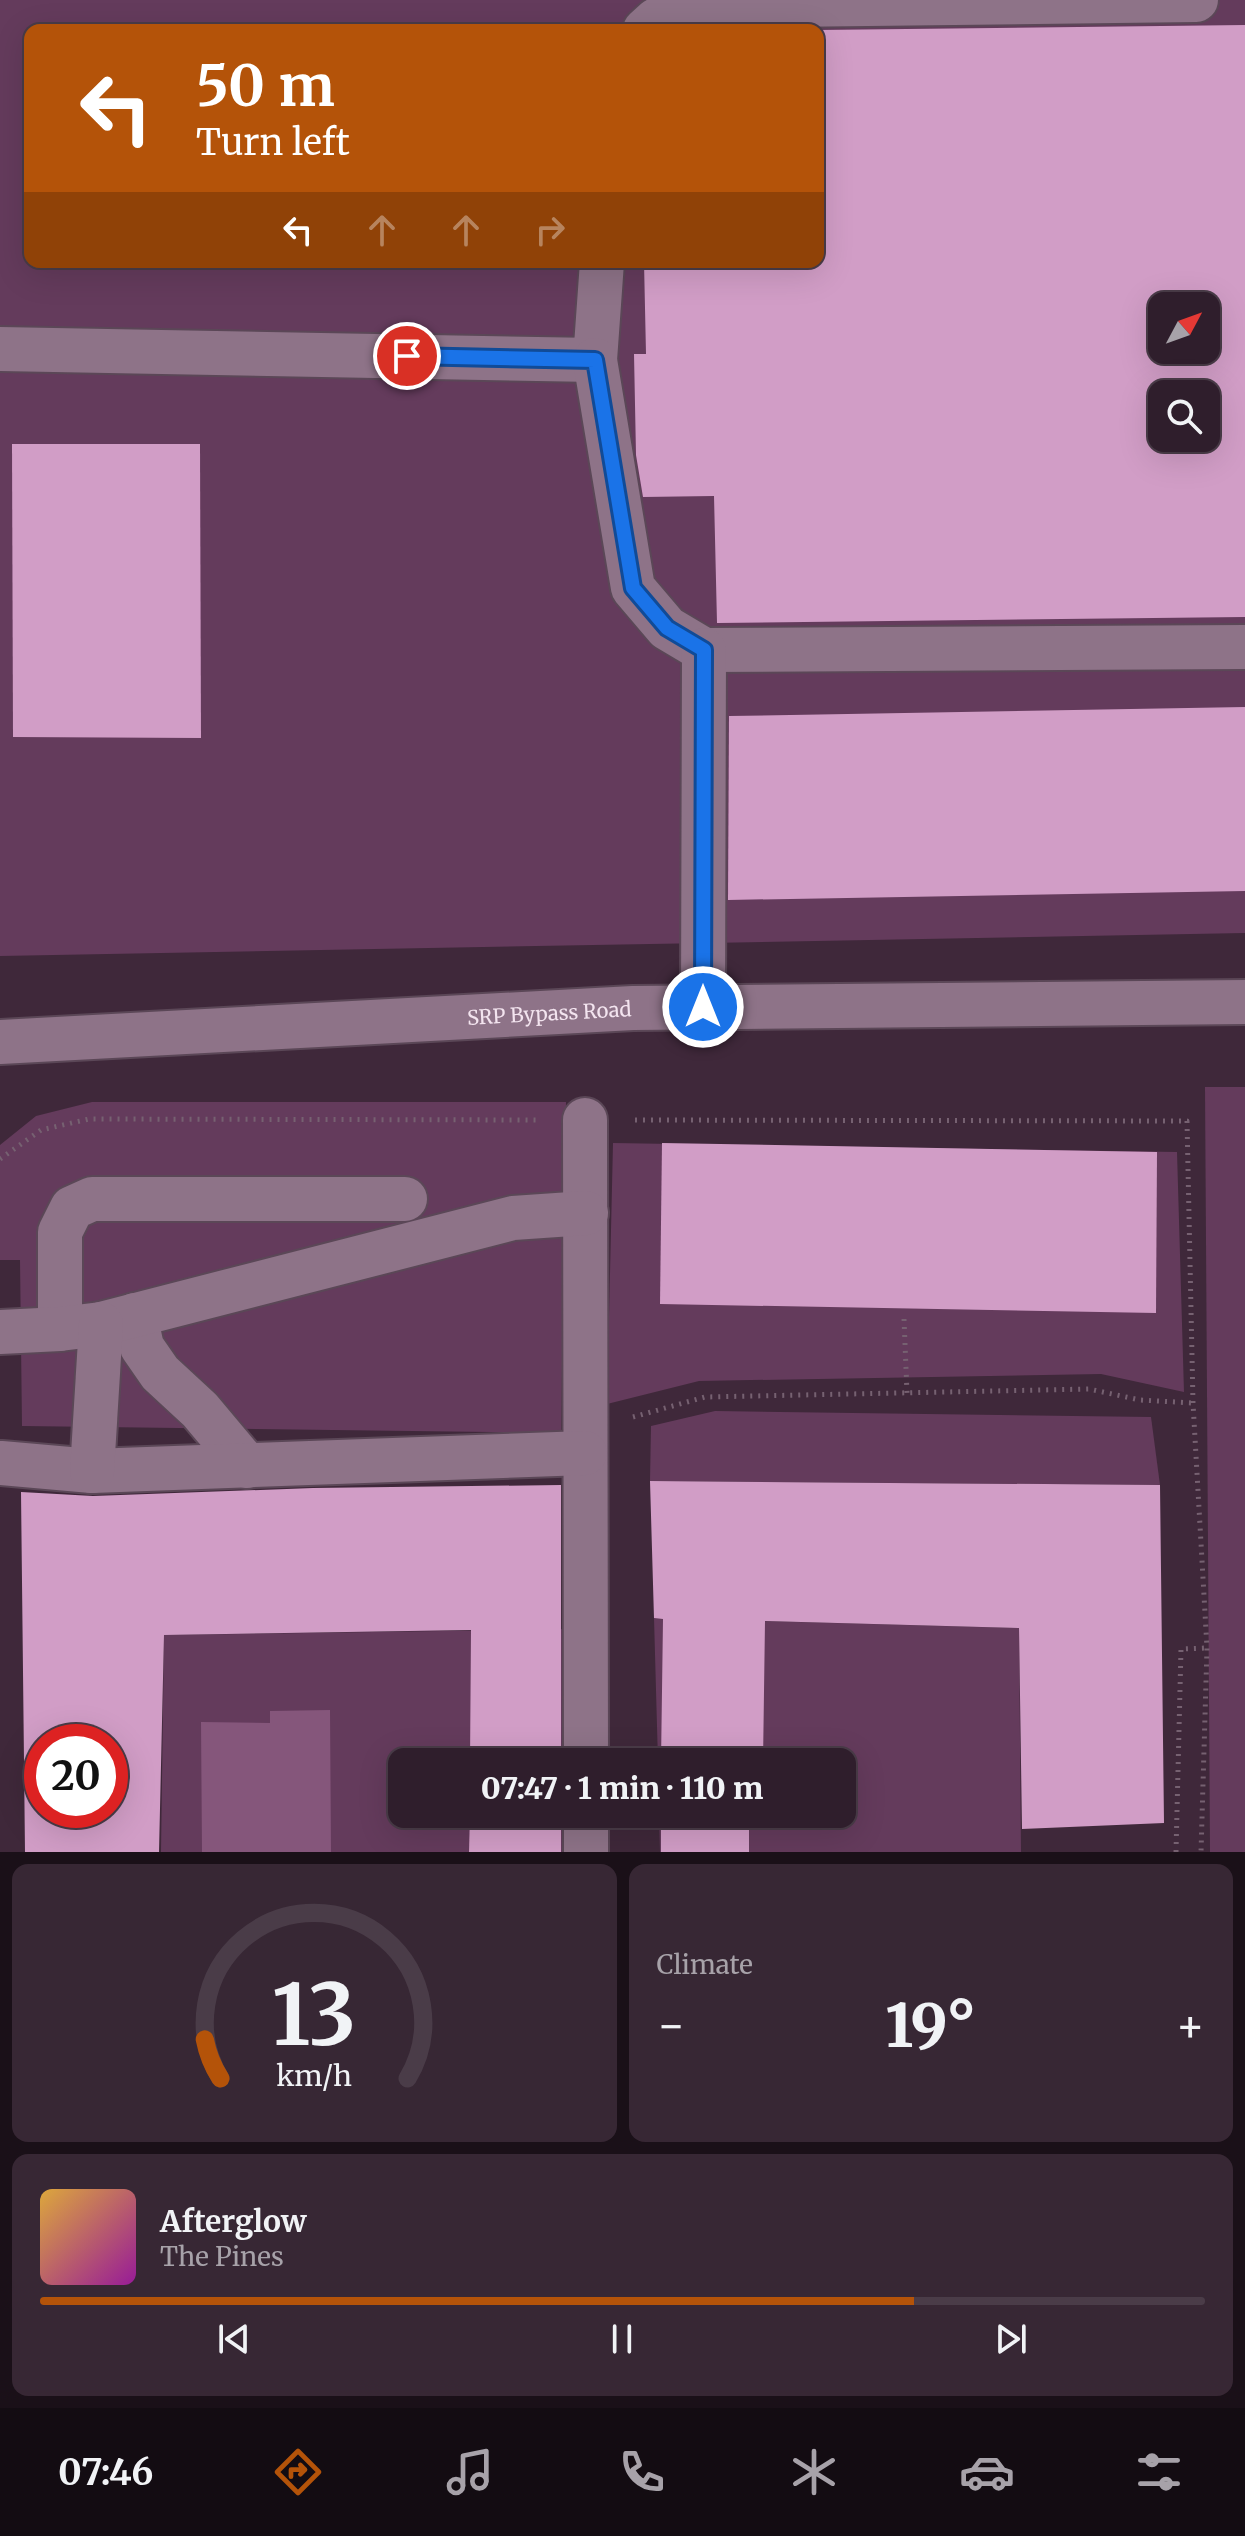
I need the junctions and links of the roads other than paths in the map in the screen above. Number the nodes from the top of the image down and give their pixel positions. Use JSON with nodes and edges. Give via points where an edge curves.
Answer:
{"nodes":[{"id":1,"x":1196,"y":0,"type":"edge"},
{"id":2,"x":652,"y":24,"type":"edge"},
{"id":3,"x":602,"y":268,"type":"edge"},
{"id":4,"x":0,"y":349,"type":"edge"},
{"id":5,"x":595,"y":360,"type":"junction"},
{"id":6,"x":1245,"y":647,"type":"edge"},
{"id":7,"x":704,"y":650,"type":"junction"},
{"id":8,"x":1245,"y":1002,"type":"edge"},
{"id":9,"x":703,"y":1007,"type":"junction"},
{"id":10,"x":0,"y":1042,"type":"edge"},
{"id":11,"x":585,"y":1120,"type":"road end"},
{"id":12,"x":405,"y":1199,"type":"dead end"},
{"id":13,"x":586,"y":1213,"type":"junction"},
{"id":14,"x":99,"y":1323,"type":"junction"},
{"id":15,"x":0,"y":1332,"type":"edge"},
{"id":16,"x":585,"y":1442,"type":"junction"},
{"id":17,"x":1,"y":1463,"type":"edge"},
{"id":18,"x":247,"y":1466,"type":"junction"},
{"id":19,"x":92,"y":1471,"type":"junction"},
{"id":20,"x":586,"y":1748,"type":"edge"},
{"id":21,"x":586,"y":1828,"type":"edge"},
{"id":22,"x":586,"y":1852,"type":"edge"}],
"edges":[{"from":1,"to":2,"type":"street","via":[[700,6]]},
{"from":3,"to":5,"type":"street"},
{"from":4,"to":5,"type":"street"},
{"from":5,"to":7,"type":"street","via":[[633,588],[667,628]]},
{"from":6,"to":7,"type":"street"},
{"from":7,"to":9,"type":"street"},
{"from":8,"to":9,"type":"street","name":"SRP Bypass Road"},
{"from":9,"to":10,"type":"street","name":"SRP Bypass Road"},
{"from":11,"to":13,"type":"street"},
{"from":12,"to":14,"type":"street","via":[[92,1199],[72,1208],[60,1232]]},
{"from":13,"to":14,"type":"street","via":[[513,1218]]},
{"from":13,"to":16,"type":"street"},
{"from":14,"to":15,"type":"street"},
{"from":14,"to":18,"type":"street","via":[[142,1347]]},
{"from":14,"to":19,"type":"street"},
{"from":16,"to":18,"type":"street"},
{"from":16,"to":20,"type":"street"},
{"from":17,"to":19,"type":"street"},
{"from":18,"to":19,"type":"street"},
{"from":21,"to":22,"type":"street"}]}
